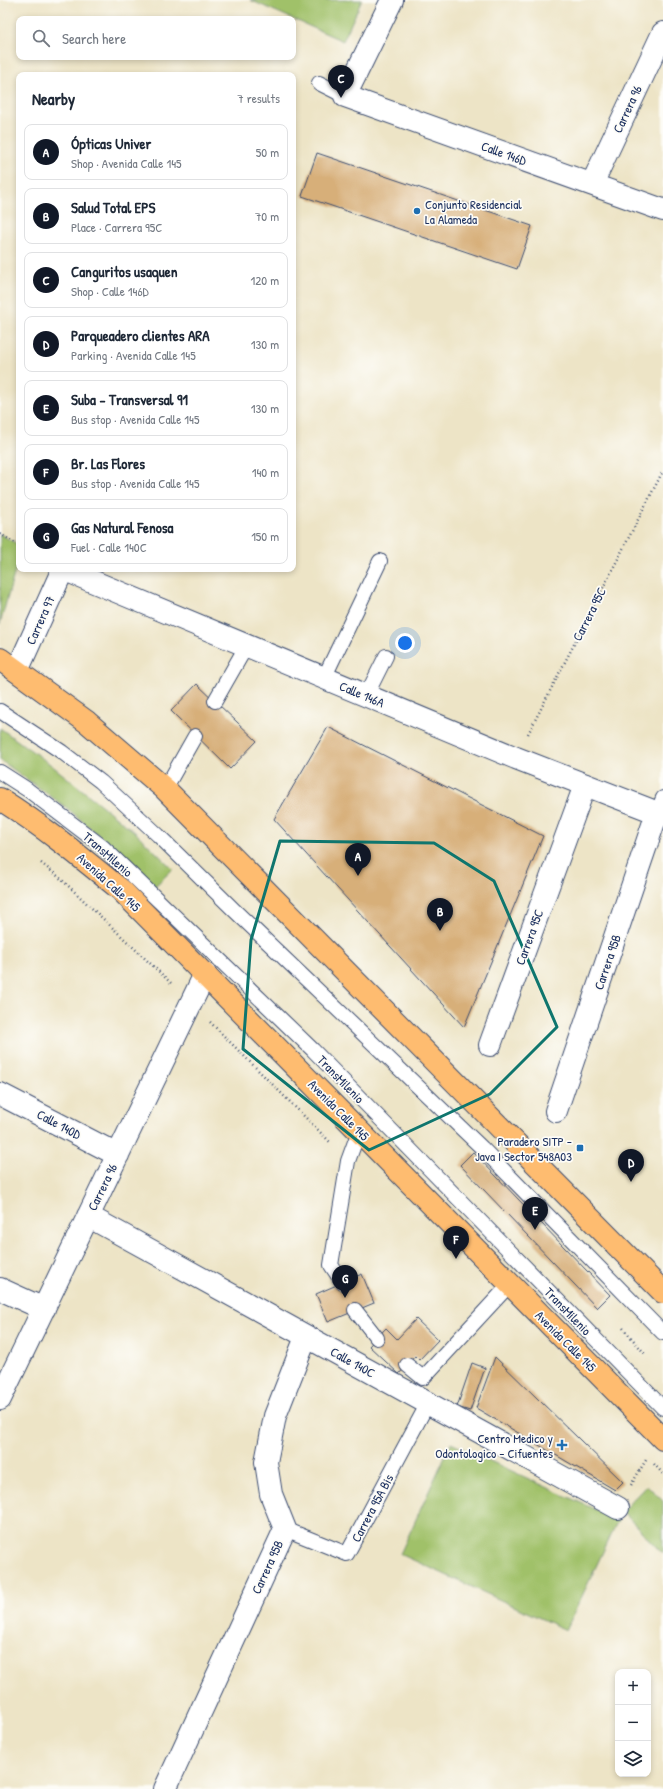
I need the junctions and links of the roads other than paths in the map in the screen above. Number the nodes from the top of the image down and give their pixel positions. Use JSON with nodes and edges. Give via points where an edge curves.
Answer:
{"nodes":[{"id":1,"x":392,"y":0,"type":"edge"},
{"id":2,"x":663,"y":33,"type":"edge"},
{"id":3,"x":319,"y":83,"type":"dead end"},
{"id":4,"x":346,"y":96,"type":"junction"},
{"id":5,"x":592,"y":184,"type":"junction"},
{"id":6,"x":663,"y":210,"type":"edge"},
{"id":7,"x":380,"y":561,"type":"dead end"},
{"id":8,"x":61,"y":572,"type":"edge"},
{"id":9,"x":70,"y":572,"type":"edge"},
{"id":10,"x":247,"y":645,"type":"junction"},
{"id":11,"x":386,"y":656,"type":"dead end"},
{"id":12,"x":6,"y":664,"type":"edge"},
{"id":13,"x":324,"y":678,"type":"junction"},
{"id":14,"x":366,"y":696,"type":"junction"},
{"id":15,"x":215,"y":701,"type":"dead end"},
{"id":16,"x":0,"y":711,"type":"edge"},
{"id":17,"x":195,"y":736,"type":"dead end"},
{"id":18,"x":0,"y":772,"type":"edge"},
{"id":19,"x":585,"y":785,"type":"junction"},
{"id":20,"x":165,"y":789,"type":"junction"},
{"id":21,"x":0,"y":799,"type":"edge"},
{"id":22,"x":661,"y":809,"type":"edge"},
{"id":23,"x":205,"y":974,"type":"junction"},
{"id":24,"x":490,"y":1045,"type":"dead end"},
{"id":25,"x":0,"y":1094,"type":"edge"},
{"id":26,"x":556,"y":1111,"type":"dead end"},
{"id":27,"x":359,"y":1131,"type":"junction"},
{"id":28,"x":118,"y":1155,"type":"junction"},
{"id":29,"x":88,"y":1216,"type":"junction"},
{"id":30,"x":342,"y":1283,"type":"dead end"},
{"id":31,"x":510,"y":1284,"type":"junction"},
{"id":32,"x":0,"y":1289,"type":"edge"},
{"id":33,"x":663,"y":1292,"type":"edge"},
{"id":34,"x":44,"y":1309,"type":"junction"},
{"id":35,"x":355,"y":1310,"type":"dead end"},
{"id":36,"x":663,"y":1333,"type":"edge"},
{"id":37,"x":306,"y":1337,"type":"junction"},
{"id":38,"x":377,"y":1338,"type":"dead end"},
{"id":39,"x":407,"y":1365,"type":"dead end"},
{"id":40,"x":0,"y":1399,"type":"edge"},
{"id":41,"x":428,"y":1403,"type":"junction"},
{"id":42,"x":663,"y":1408,"type":"edge"},
{"id":43,"x":663,"y":1439,"type":"edge"},
{"id":44,"x":618,"y":1508,"type":"road end"},
{"id":45,"x":285,"y":1529,"type":"junction"},
{"id":46,"x":165,"y":1789,"type":"edge"}],
"edges":[{"from":1,"to":4,"type":"street"},
{"from":2,"to":5,"type":"street","name":"Carrera 96"},
{"from":3,"to":4,"type":"lane"},
{"from":4,"to":5,"type":"street","name":"Calle 146D"},
{"from":5,"to":6,"type":"street","name":"Calle 146D"},
{"from":7,"to":13,"type":"lane"},
{"from":8,"to":12,"type":"street","name":"Carrera 97"},
{"from":9,"to":10,"type":"street","name":"Calle 146A"},
{"from":10,"to":13,"type":"street","name":"Calle 146A"},
{"from":10,"to":15,"type":"lane"},
{"from":11,"to":14,"type":"lane"},
{"from":12,"to":20,"type":"main road","via":[[86,722]]},
{"from":13,"to":14,"type":"street","name":"Calle 146A"},
{"from":14,"to":19,"type":"street","name":"Calle 146A"},
{"from":16,"to":36,"type":"lane","via":[[62,752],[101,782],[158,835],[482,1148]]},
{"from":17,"to":20,"type":"lane"},
{"from":18,"to":42,"type":"lane","name":"TransMilenio","via":[[103,847],[313,1050]]},
{"from":19,"to":22,"type":"street","name":"Calle 146A"},
{"from":19,"to":24,"type":"street","name":"Carrera 95C"},
{"from":20,"to":33,"type":"main road"},
{"from":21,"to":23,"type":"main road","name":"Avenida Calle 145","via":[[73,850],[121,890]]},
{"from":22,"to":26,"type":"street","name":"Carrera 95B"},
{"from":23,"to":27,"type":"main road","name":"Avenida Calle 145"},
{"from":23,"to":28,"type":"street","name":"Carrera 96"},
{"from":25,"to":28,"type":"street","name":"Calle 140D"},
{"from":27,"to":30,"type":"lane","via":[[348,1161],[331,1265]]},
{"from":27,"to":31,"type":"main road","name":"Avenida Calle 145"},
{"from":28,"to":29,"type":"street","name":"Carrera 96"},
{"from":29,"to":34,"type":"street","name":"Carrera 96"},
{"from":29,"to":37,"type":"street","name":"Calle 140C"},
{"from":31,"to":39,"type":"lane","via":[[423,1378]]},
{"from":31,"to":43,"type":"main road","name":"Avenida Calle 145"},
{"from":32,"to":34,"type":"street"},
{"from":34,"to":40,"type":"street","name":"Carrera 96"},
{"from":35,"to":38,"type":"lane"},
{"from":37,"to":41,"type":"street","name":"Calle 140C"},
{"from":37,"to":45,"type":"street","name":"Carrera 95B","via":[[275,1416],[266,1462],[271,1494]]},
{"from":41,"to":44,"type":"street","name":"Calle 140C"},
{"from":41,"to":45,"type":"lane","name":"Carrera 95A Bis","via":[[348,1554]]},
{"from":45,"to":46,"type":"street","name":"Carrera 95B"}]}
